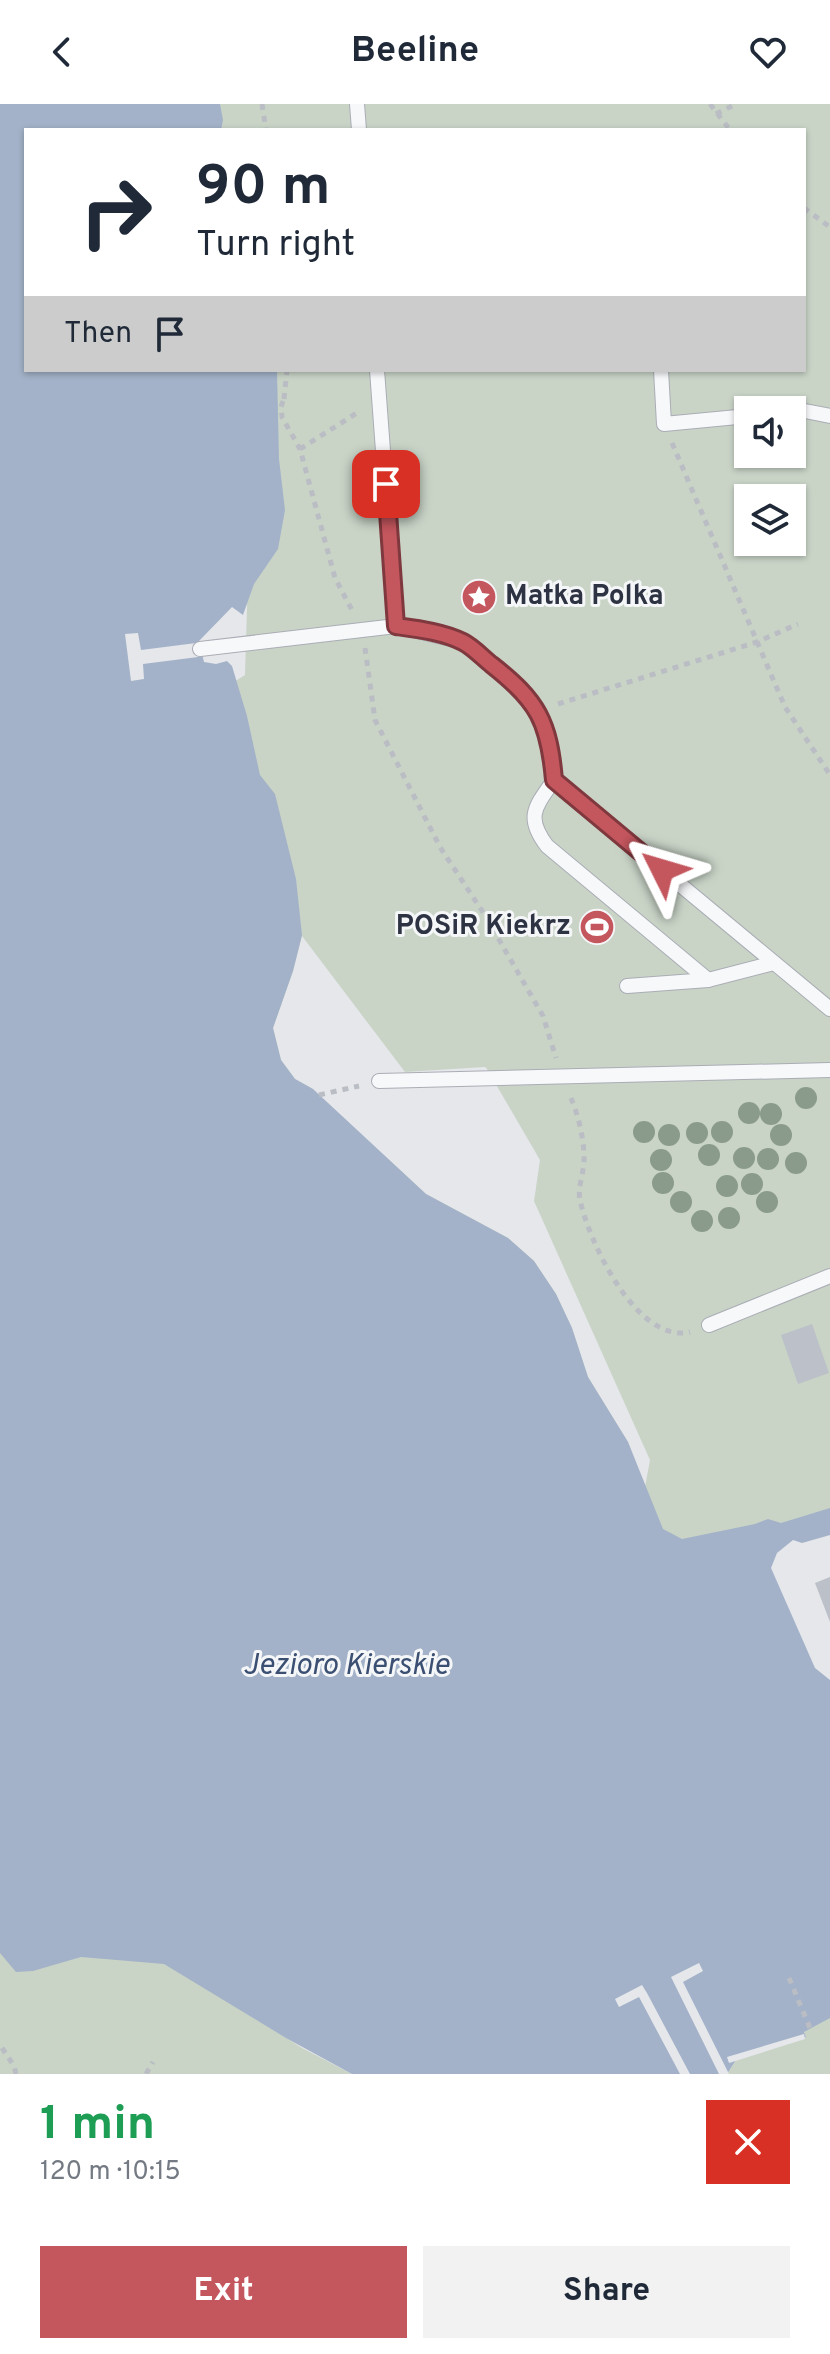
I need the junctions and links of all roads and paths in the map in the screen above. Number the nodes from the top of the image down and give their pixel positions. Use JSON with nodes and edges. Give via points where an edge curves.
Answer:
{"nodes":[{"id":1,"x":262,"y":104,"type":"edge"},
{"id":2,"x":357,"y":104,"type":"edge"},
{"id":3,"x":710,"y":104,"type":"edge"},
{"id":4,"x":736,"y":104,"type":"edge"},
{"id":5,"x":716,"y":114,"type":"junction"},
{"id":6,"x":266,"y":128,"type":"edge"},
{"id":7,"x":359,"y":128,"type":"edge"},
{"id":8,"x":728,"y":128,"type":"edge"},
{"id":9,"x":806,"y":209,"type":"edge"},
{"id":10,"x":830,"y":227,"type":"edge"},
{"id":11,"x":287,"y":372,"type":"edge"},
{"id":12,"x":377,"y":372,"type":"edge"},
{"id":13,"x":661,"y":372,"type":"edge"},
{"id":14,"x":379,"y":399,"type":"junction"},
{"id":15,"x":806,"y":411,"type":"edge"},
{"id":16,"x":830,"y":416,"type":"edge"},
{"id":17,"x":734,"y":417,"type":"edge"},
{"id":18,"x":664,"y":424,"type":"junction"},
{"id":19,"x":300,"y":449,"type":"junction"},
{"id":20,"x":798,"y":624,"type":"dead end"},
{"id":21,"x":396,"y":626,"type":"junction"},
{"id":22,"x":362,"y":630,"type":"junction"},
{"id":23,"x":757,"y":642,"type":"junction"},
{"id":24,"x":200,"y":649,"type":"dead end"},
{"id":25,"x":574,"y":699,"type":"dead end"},
{"id":26,"x":830,"y":775,"type":"edge"},
{"id":27,"x":554,"y":780,"type":"junction"},
{"id":28,"x":774,"y":963,"type":"junction"},
{"id":29,"x":708,"y":980,"type":"junction"},
{"id":30,"x":627,"y":986,"type":"dead end"},
{"id":31,"x":830,"y":1009,"type":"edge"},
{"id":32,"x":830,"y":1070,"type":"edge"},
{"id":33,"x":562,"y":1078,"type":"junction"},
{"id":34,"x":379,"y":1081,"type":"joint"},
{"id":35,"x":319,"y":1095,"type":"dead end"},
{"id":36,"x":830,"y":1276,"type":"edge"},
{"id":37,"x":709,"y":1325,"type":"joint"},
{"id":38,"x":789,"y":1978,"type":"dead end"},
{"id":39,"x":810,"y":2028,"type":"dead end"},
{"id":40,"x":2,"y":2048,"type":"dead end"},
{"id":41,"x":153,"y":2062,"type":"dead end"},
{"id":42,"x":16,"y":2074,"type":"edge"},
{"id":43,"x":146,"y":2074,"type":"edge"}],
"edges":[{"from":1,"to":6,"type":"path"},
{"from":2,"to":7,"type":"lane"},
{"from":3,"to":5,"type":"path"},
{"from":4,"to":5,"type":"path"},
{"from":5,"to":8,"type":"path"},
{"from":9,"to":10,"type":"path"},
{"from":11,"to":19,"type":"path","via":[[282,417]]},
{"from":12,"to":14,"type":"lane"},
{"from":13,"to":18,"type":"lane"},
{"from":14,"to":19,"type":"path"},
{"from":14,"to":21,"type":"lane"},
{"from":15,"to":16,"type":"lane"},
{"from":17,"to":18,"type":"lane"},
{"from":18,"to":23,"type":"path"},
{"from":19,"to":22,"type":"path","via":[[335,578]]},
{"from":20,"to":23,"type":"path"},
{"from":21,"to":22,"type":"lane"},
{"from":21,"to":27,"type":"lane","via":[[463,642],[504,674],[538,710],[550,741]]},
{"from":22,"to":24,"type":"lane"},
{"from":22,"to":33,"type":"path","via":[[375,720],[440,847],[543,1016]]},
{"from":23,"to":25,"type":"path"},
{"from":23,"to":26,"type":"path","via":[[785,707]]},
{"from":27,"to":28,"type":"lane"},
{"from":27,"to":29,"type":"lane","via":[[533,814],[535,830],[547,846]]},
{"from":28,"to":29,"type":"lane"},
{"from":28,"to":31,"type":"lane"},
{"from":29,"to":30,"type":"lane"},
{"from":32,"to":33,"type":"lane"},
{"from":33,"to":34,"type":"lane"},
{"from":33,"to":37,"type":"path","via":[[576,1111],[584,1158],[579,1197],[614,1279],[643,1318],[665,1331],[685,1333]]},
{"from":34,"to":35,"type":"path"},
{"from":36,"to":37,"type":"lane"},
{"from":38,"to":39,"type":"path"},
{"from":40,"to":42,"type":"path"},
{"from":41,"to":43,"type":"path"}]}
